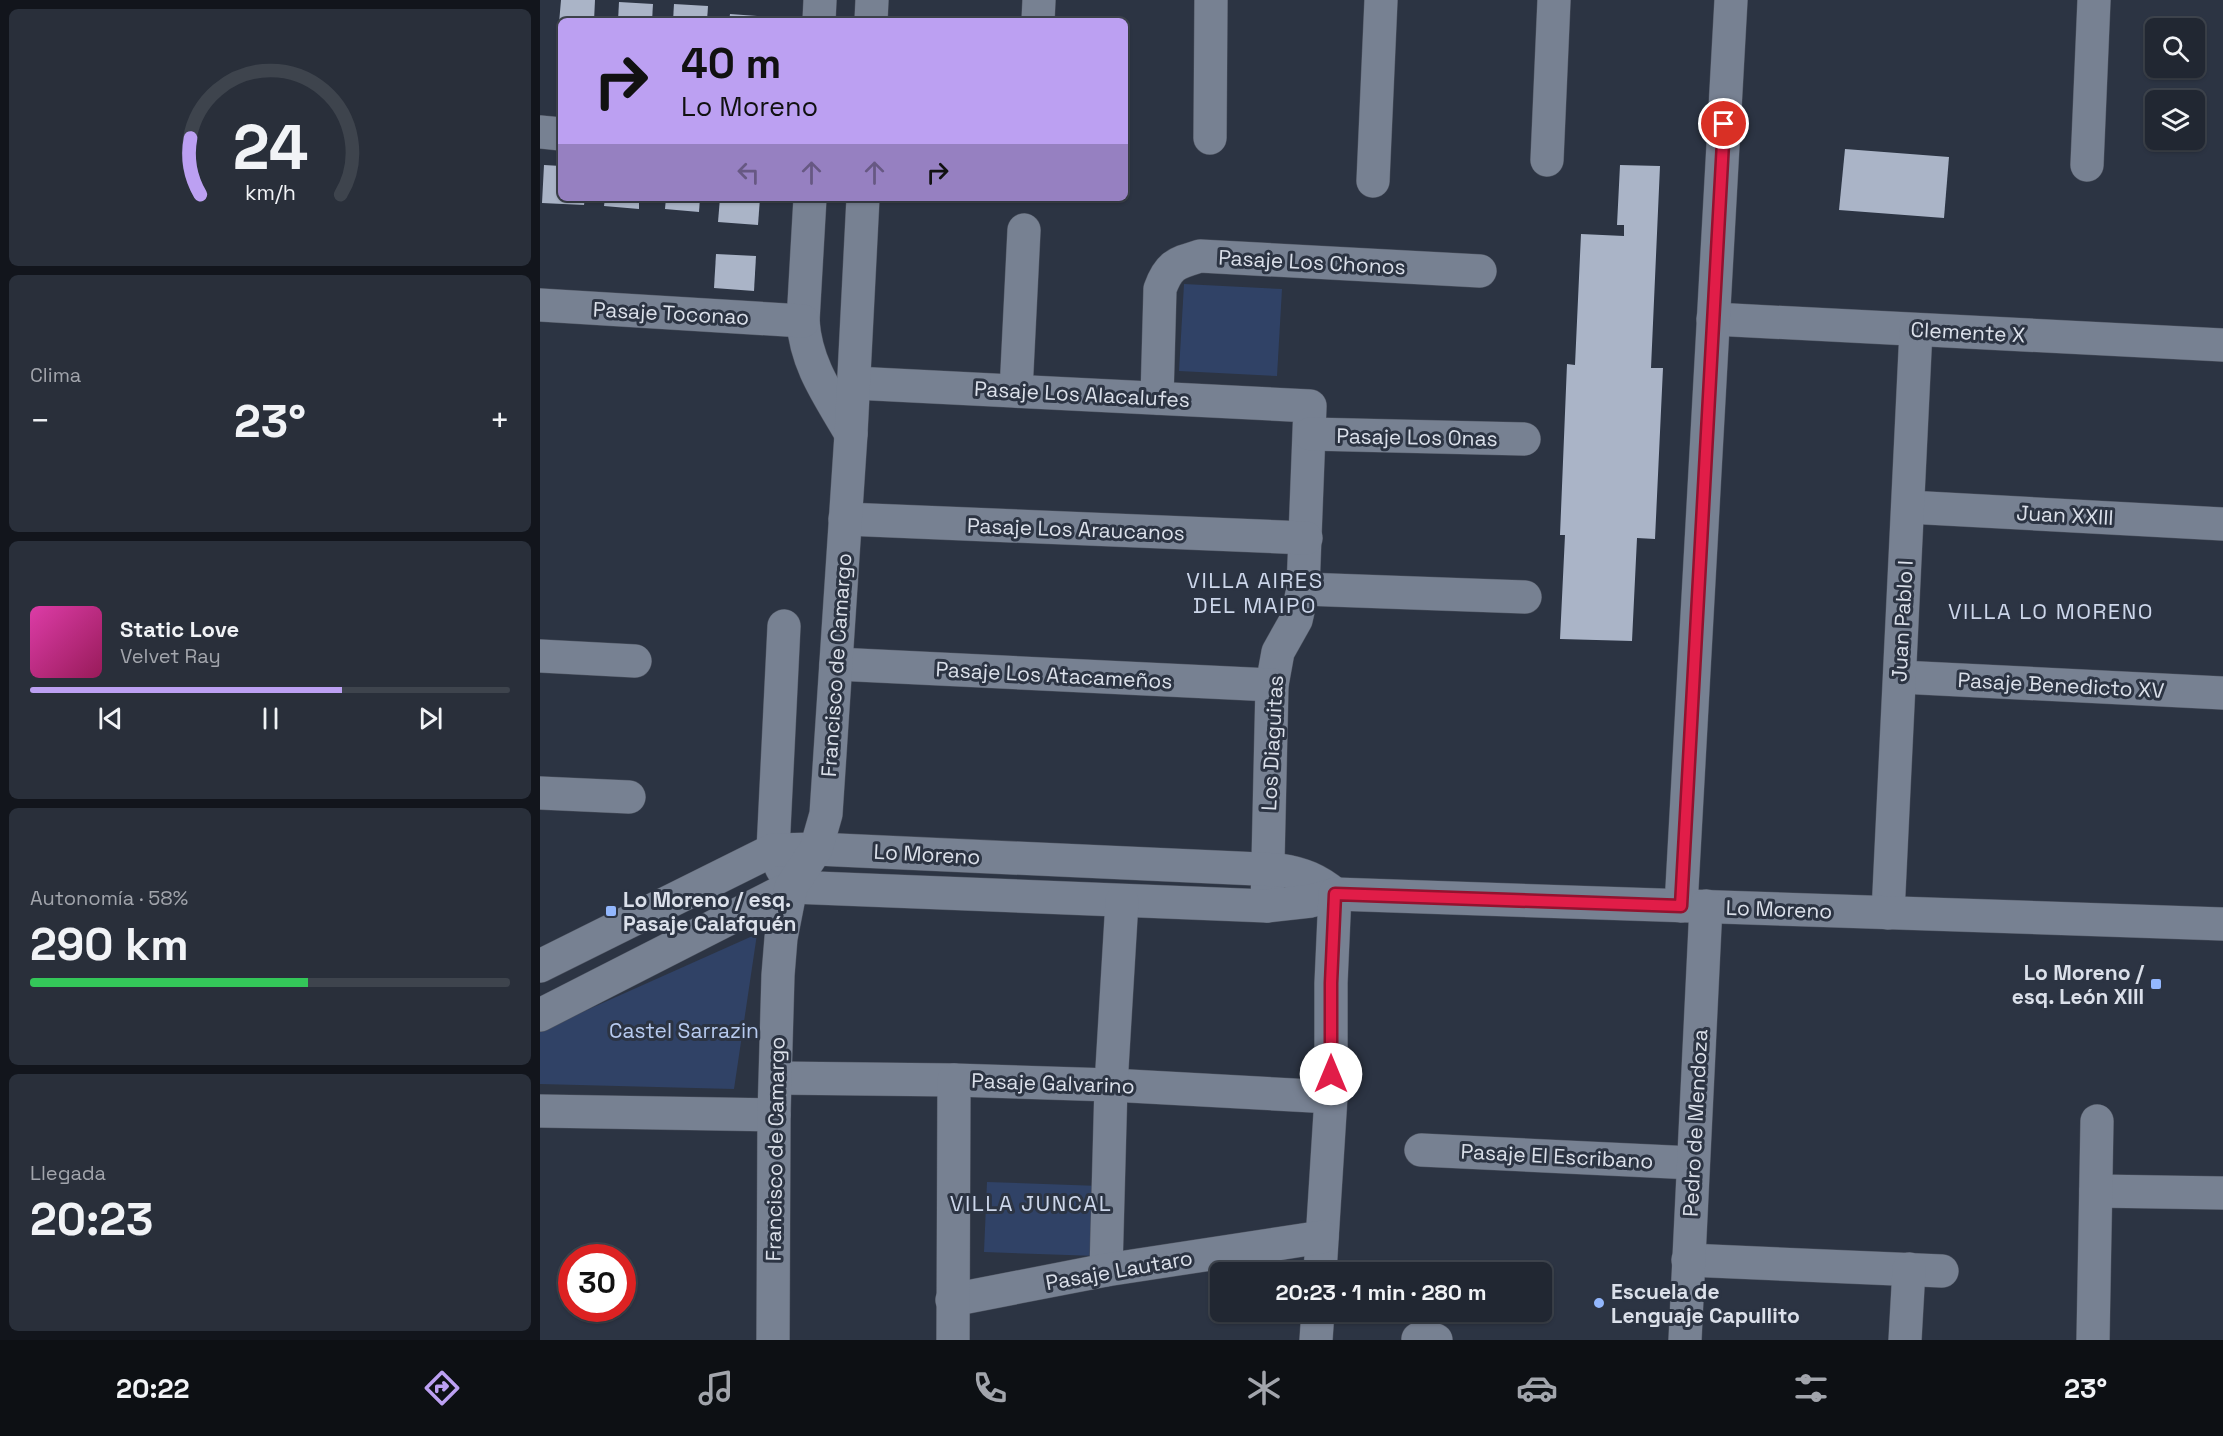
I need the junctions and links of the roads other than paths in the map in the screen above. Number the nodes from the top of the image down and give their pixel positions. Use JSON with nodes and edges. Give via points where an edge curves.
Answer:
{"nodes":[{"id":1,"x":820,"y":0,"type":"edge"},
{"id":2,"x":872,"y":0,"type":"edge"},
{"id":3,"x":1039,"y":0,"type":"edge"},
{"id":4,"x":1211,"y":0,"type":"edge"},
{"id":5,"x":1381,"y":0,"type":"edge"},
{"id":6,"x":1554,"y":0,"type":"edge"},
{"id":7,"x":1731,"y":0,"type":"edge"},
{"id":8,"x":2094,"y":0,"type":"edge"},
{"id":9,"x":819,"y":18,"type":"edge"},
{"id":10,"x":872,"y":18,"type":"edge"},
{"id":11,"x":1038,"y":18,"type":"edge"},
{"id":12,"x":540,"y":132,"type":"edge"},
{"id":13,"x":558,"y":134,"type":"edge"},
{"id":14,"x":1210,"y":138,"type":"dead end"},
{"id":15,"x":1547,"y":160,"type":"dead end"},
{"id":16,"x":2087,"y":165,"type":"dead end"},
{"id":17,"x":1373,"y":181,"type":"dead end"},
{"id":18,"x":810,"y":201,"type":"edge"},
{"id":19,"x":863,"y":201,"type":"edge"},
{"id":20,"x":1024,"y":230,"type":"dead end"},
{"id":21,"x":1480,"y":271,"type":"dead end"},
{"id":22,"x":540,"y":305,"type":"edge"},
{"id":23,"x":1713,"y":319,"type":"junction"},
{"id":24,"x":803,"y":321,"type":"junction"},
{"id":25,"x":1916,"y":330,"type":"junction"},
{"id":26,"x":2223,"y":345,"type":"edge"},
{"id":27,"x":854,"y":383,"type":"junction"},
{"id":28,"x":1016,"y":391,"type":"junction"},
{"id":29,"x":1158,"y":398,"type":"junction"},
{"id":30,"x":1310,"y":420,"type":"junction"},
{"id":31,"x":851,"y":434,"type":"junction"},
{"id":32,"x":1524,"y":439,"type":"dead end"},
{"id":33,"x":1908,"y":507,"type":"junction"},
{"id":34,"x":845,"y":519,"type":"junction"},
{"id":35,"x":2223,"y":524,"type":"edge"},
{"id":36,"x":1306,"y":538,"type":"junction"},
{"id":37,"x":1303,"y":589,"type":"junction"},
{"id":38,"x":1525,"y":597,"type":"dead end"},
{"id":39,"x":784,"y":626,"type":"dead end"},
{"id":40,"x":540,"y":656,"type":"edge"},
{"id":41,"x":635,"y":661,"type":"dead end"},
{"id":42,"x":836,"y":664,"type":"junction"},
{"id":43,"x":1900,"y":677,"type":"junction"},
{"id":44,"x":1272,"y":685,"type":"junction"},
{"id":45,"x":2223,"y":693,"type":"edge"},
{"id":46,"x":540,"y":793,"type":"edge"},
{"id":47,"x":628,"y":797,"type":"dead end"},
{"id":48,"x":816,"y":849,"type":"junction"},
{"id":49,"x":773,"y":850,"type":"junction"},
{"id":50,"x":1268,"y":869,"type":"junction"},
{"id":51,"x":791,"y":887,"type":"junction"},
{"id":52,"x":1335,"y":894,"type":"junction"},
{"id":53,"x":1122,"y":901,"type":"junction"},
{"id":54,"x":1267,"y":906,"type":"junction"},
{"id":55,"x":1693,"y":906,"type":"junction"},
{"id":56,"x":1888,"y":913,"type":"junction"},
{"id":57,"x":2223,"y":924,"type":"edge"},
{"id":58,"x":540,"y":966,"type":"edge"},
{"id":59,"x":540,"y":1015,"type":"edge"},
{"id":60,"x":776,"y":1078,"type":"junction"},
{"id":61,"x":954,"y":1080,"type":"junction"},
{"id":62,"x":1111,"y":1085,"type":"junction"},
{"id":63,"x":1331,"y":1097,"type":"junction"},
{"id":64,"x":540,"y":1111,"type":"edge"},
{"id":65,"x":774,"y":1115,"type":"junction"},
{"id":66,"x":2097,"y":1121,"type":"dead end"},
{"id":67,"x":1421,"y":1150,"type":"dead end"},
{"id":68,"x":1693,"y":1163,"type":"junction"},
{"id":69,"x":2097,"y":1191,"type":"junction"},
{"id":70,"x":2223,"y":1193,"type":"edge"},
{"id":71,"x":1322,"y":1237,"type":"junction"},
{"id":72,"x":1688,"y":1260,"type":"junction"},
{"id":73,"x":1321,"y":1262,"type":"edge"},
{"id":74,"x":1909,"y":1269,"type":"junction"},
{"id":75,"x":1106,"y":1270,"type":"junction"},
{"id":76,"x":1942,"y":1271,"type":"dead end"},
{"id":77,"x":952,"y":1300,"type":"junction"},
{"id":78,"x":1317,"y":1322,"type":"edge"},
{"id":79,"x":773,"y":1340,"type":"edge"},
{"id":80,"x":953,"y":1340,"type":"edge"},
{"id":81,"x":1316,"y":1340,"type":"edge"},
{"id":82,"x":1685,"y":1340,"type":"edge"},
{"id":83,"x":1905,"y":1340,"type":"edge"},
{"id":84,"x":2093,"y":1340,"type":"edge"}],
"edges":[{"from":1,"to":9,"type":"street"},
{"from":2,"to":10,"type":"street"},
{"from":3,"to":11,"type":"street"},
{"from":4,"to":14,"type":"street"},
{"from":5,"to":17,"type":"street"},
{"from":6,"to":15,"type":"street"},
{"from":7,"to":23,"type":"street","name":"Pedro de Mendoza"},
{"from":8,"to":16,"type":"street"},
{"from":12,"to":13,"type":"street"},
{"from":18,"to":24,"type":"street"},
{"from":19,"to":27,"type":"street","name":"Francisco de Camargo"},
{"from":20,"to":28,"type":"street"},
{"from":21,"to":29,"type":"street","name":"Pasaje Los Chonos","via":[[1200,256],[1179,263],[1166,274],[1160,289]]},
{"from":22,"to":24,"type":"street","name":"Pasaje Toconao"},
{"from":23,"to":25,"type":"street","name":"Clemente X"},
{"from":23,"to":55,"type":"street","name":"Pedro de Mendoza"},
{"from":24,"to":31,"type":"street","via":[[813,369]]},
{"from":25,"to":26,"type":"street","name":"Clemente X"},
{"from":25,"to":33,"type":"street","name":"Juan Pablo I"},
{"from":27,"to":28,"type":"street","name":"Pasaje Los Alacalufes"},
{"from":27,"to":31,"type":"street","name":"Francisco de Camargo"},
{"from":28,"to":29,"type":"street","name":"Pasaje Los Alacalufes"},
{"from":29,"to":30,"type":"street","name":"Pasaje Los Alacalufes"},
{"from":30,"to":32,"type":"street","name":"Pasaje Los Onas"},
{"from":30,"to":36,"type":"street","name":"Los Diaguitas"},
{"from":31,"to":34,"type":"street","name":"Francisco de Camargo"},
{"from":33,"to":35,"type":"street","name":"Juan XXIII"},
{"from":33,"to":43,"type":"street","name":"Juan Pablo I"},
{"from":34,"to":36,"type":"street","name":"Pasaje Los Araucanos"},
{"from":34,"to":42,"type":"street","name":"Francisco de Camargo"},
{"from":36,"to":37,"type":"street","name":"Los Diaguitas"},
{"from":37,"to":38,"type":"street"},
{"from":37,"to":44,"type":"street","name":"Los Diaguitas","via":[[1296,620],[1278,652]]},
{"from":39,"to":49,"type":"street"},
{"from":40,"to":41,"type":"street"},
{"from":42,"to":44,"type":"street","name":"Pasaje Los Atacameños"},
{"from":42,"to":48,"type":"street","name":"Francisco de Camargo","via":[[825,814]]},
{"from":43,"to":45,"type":"street","name":"Pasaje Benedicto XV"},
{"from":43,"to":56,"type":"street","name":"Juan Pablo I"},
{"from":44,"to":50,"type":"street","name":"Los Diaguitas"},
{"from":46,"to":47,"type":"street"},
{"from":48,"to":49,"type":"street","name":"Lo Moreno"},
{"from":48,"to":50,"type":"street","name":"Lo Moreno"},
{"from":48,"to":51,"type":"street","name":"Francisco de Camargo"},
{"from":49,"to":51,"type":"street"},
{"from":49,"to":58,"type":"street","name":"Lo Moreno"},
{"from":50,"to":52,"type":"street","name":"Lo Moreno","via":[[1311,877]]},
{"from":50,"to":54,"type":"street","name":"Los Diaguitas"},
{"from":51,"to":53,"type":"street","name":"Lo Moreno"},
{"from":51,"to":59,"type":"street","name":"Lo Moreno"},
{"from":51,"to":60,"type":"street","name":"Francisco de Camargo","via":[[778,975]]},
{"from":52,"to":54,"type":"street","name":"Lo Moreno"},
{"from":52,"to":55,"type":"street","name":"Lo Moreno"},
{"from":52,"to":63,"type":"street"},
{"from":53,"to":54,"type":"street","name":"Lo Moreno"},
{"from":53,"to":62,"type":"street"},
{"from":55,"to":56,"type":"street","name":"Lo Moreno"},
{"from":55,"to":68,"type":"street","name":"Pedro de Mendoza"},
{"from":56,"to":57,"type":"street","name":"Lo Moreno"},
{"from":60,"to":61,"type":"street","name":"Pasaje Galvarino"},
{"from":60,"to":65,"type":"street","name":"Francisco de Camargo"},
{"from":61,"to":62,"type":"street","name":"Pasaje Galvarino"},
{"from":61,"to":77,"type":"street"},
{"from":62,"to":63,"type":"street","name":"Pasaje Galvarino"},
{"from":62,"to":75,"type":"street"},
{"from":63,"to":71,"type":"street"},
{"from":64,"to":65,"type":"street"},
{"from":65,"to":79,"type":"street","name":"Francisco de Camargo"},
{"from":66,"to":69,"type":"street"},
{"from":67,"to":68,"type":"street","name":"Pasaje El Escribano"},
{"from":68,"to":72,"type":"street","name":"Pedro de Mendoza"},
{"from":69,"to":70,"type":"street"},
{"from":69,"to":84,"type":"street"},
{"from":71,"to":73,"type":"street"},
{"from":71,"to":75,"type":"street","name":"Pasaje Lautaro"},
{"from":72,"to":74,"type":"street"},
{"from":72,"to":82,"type":"street","name":"Pedro de Mendoza"},
{"from":74,"to":76,"type":"street"},
{"from":74,"to":83,"type":"street"},
{"from":75,"to":77,"type":"street","name":"Pasaje Lautaro"},
{"from":77,"to":80,"type":"street"},
{"from":78,"to":81,"type":"street"}]}
